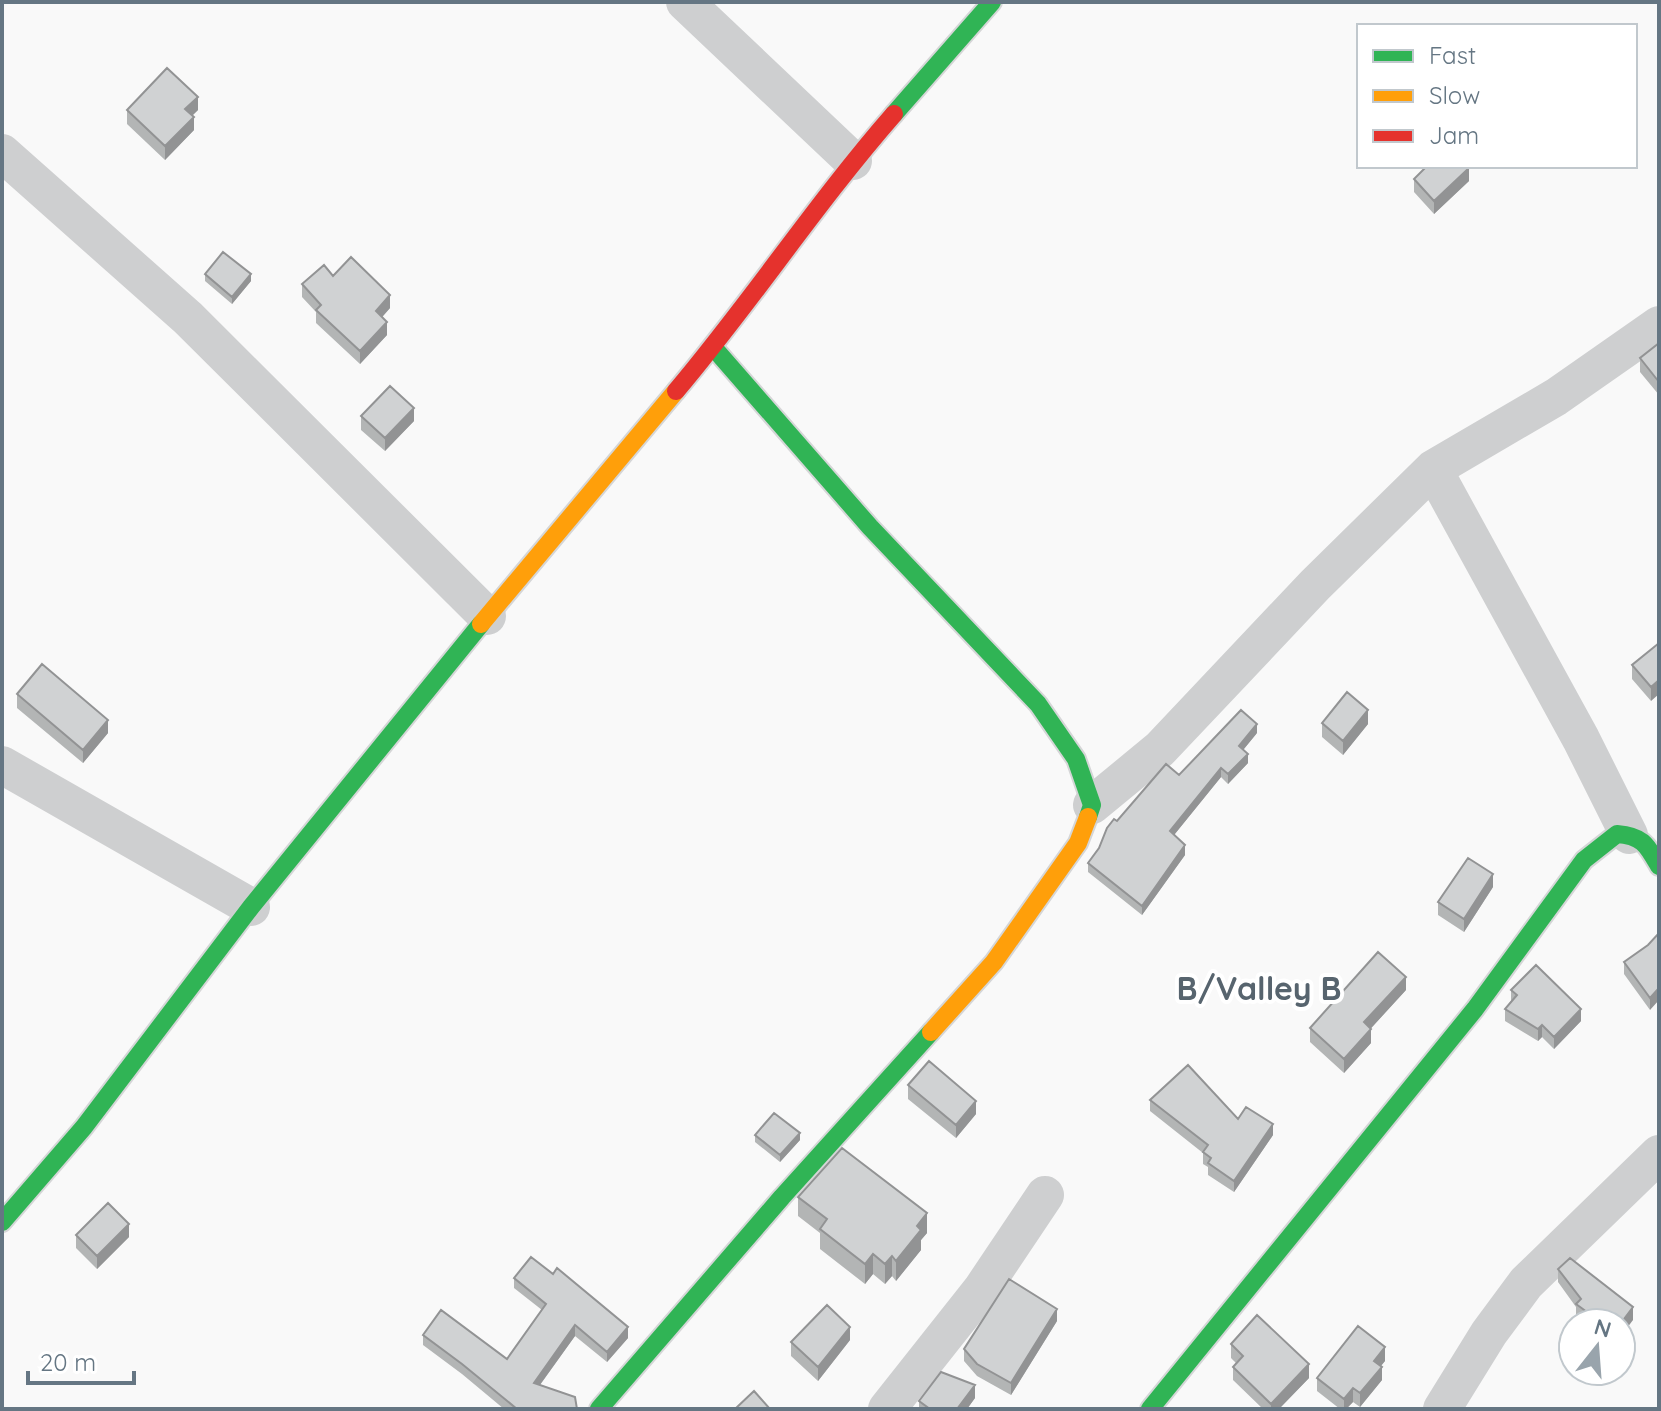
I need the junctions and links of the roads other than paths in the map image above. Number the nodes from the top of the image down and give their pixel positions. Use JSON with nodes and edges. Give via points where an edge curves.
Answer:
{"nodes":[{"id":1,"x":685,"y":2,"type":"edge"},
{"id":2,"x":992,"y":2,"type":"edge"},
{"id":3,"x":2,"y":153,"type":"edge"},
{"id":4,"x":853,"y":161,"type":"junction"},
{"id":5,"x":1659,"y":325,"type":"edge"},
{"id":6,"x":713,"y":347,"type":"junction"},
{"id":7,"x":1433,"y":469,"type":"junction"},
{"id":8,"x":487,"y":616,"type":"junction"},
{"id":9,"x":2,"y":765,"type":"edge"},
{"id":10,"x":1092,"y":805,"type":"junction"},
{"id":11,"x":1629,"y":835,"type":"junction"},
{"id":12,"x":1659,"y":866,"type":"edge"},
{"id":13,"x":251,"y":907,"type":"junction"},
{"id":14,"x":1659,"y":1154,"type":"edge"},
{"id":15,"x":1045,"y":1195,"type":"dead end"},
{"id":16,"x":2,"y":1222,"type":"edge"},
{"id":17,"x":599,"y":1409,"type":"edge"},
{"id":18,"x":887,"y":1409,"type":"edge"},
{"id":19,"x":1150,"y":1409,"type":"edge"},
{"id":20,"x":1442,"y":1409,"type":"edge"}],
"edges":[{"from":1,"to":4,"type":"street"},
{"from":2,"to":4,"type":"street"},
{"from":3,"to":8,"type":"street","via":[[188,318]]},
{"from":4,"to":6,"type":"street"},
{"from":5,"to":7,"type":"street","via":[[1556,397]]},
{"from":6,"to":8,"type":"street"},
{"from":6,"to":10,"type":"street","via":[[870,527],[1038,704],[1076,759]]},
{"from":7,"to":10,"type":"street","via":[[1160,749]]},
{"from":7,"to":11,"type":"street"},
{"from":8,"to":13,"type":"street"},
{"from":9,"to":13,"type":"street"},
{"from":10,"to":17,"type":"street","via":[[1078,843],[994,962]]},
{"from":11,"to":12,"type":"street","via":[[1646,843]]},
{"from":11,"to":19,"type":"street","via":[[1617,834],[1584,860],[1475,1009]]},
{"from":13,"to":16,"type":"street","via":[[84,1127]]},
{"from":14,"to":20,"type":"street","via":[[1526,1283]]},
{"from":15,"to":18,"type":"street","via":[[982,1289]]}]}
